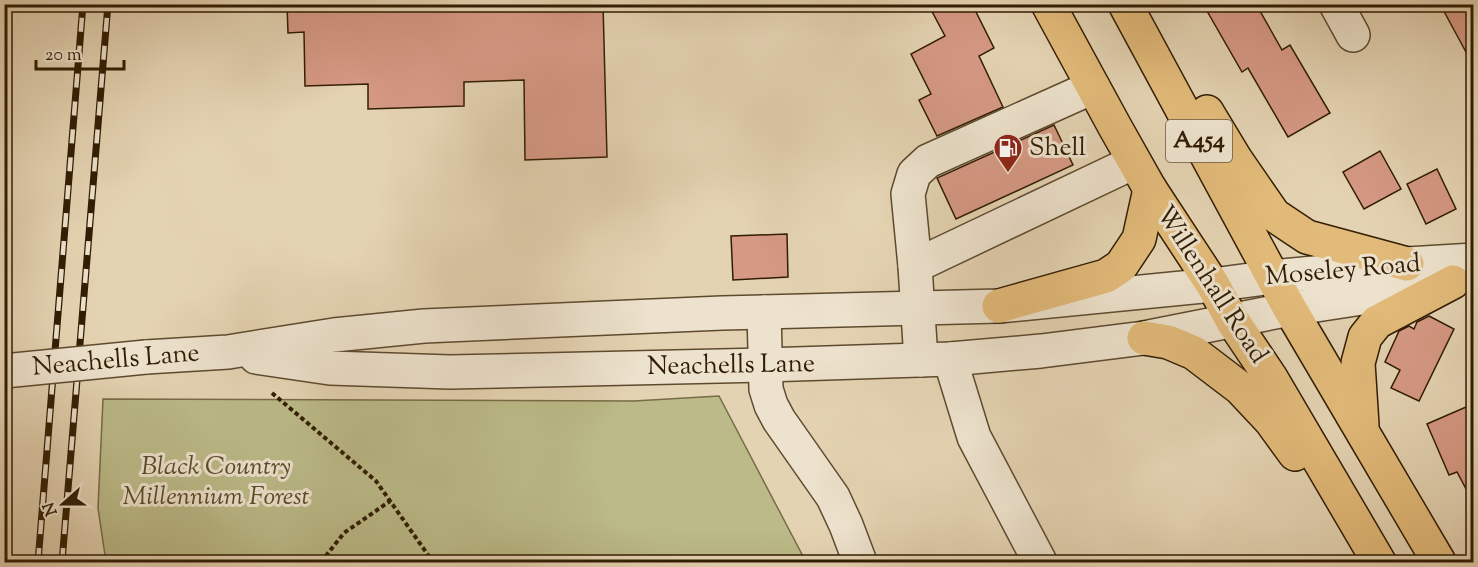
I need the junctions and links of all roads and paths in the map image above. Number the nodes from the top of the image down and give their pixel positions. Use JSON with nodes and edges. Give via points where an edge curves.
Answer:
{"nodes":[{"id":1,"x":1048,"y":4,"type":"edge"},
{"id":2,"x":1125,"y":4,"type":"edge"},
{"id":3,"x":1139,"y":4,"type":"edge"},
{"id":4,"x":1336,"y":4,"type":"edge"},
{"id":5,"x":1353,"y":35,"type":"dead end"},
{"id":6,"x":1093,"y":87,"type":"junction"},
{"id":7,"x":1142,"y":176,"type":"junction"},
{"id":8,"x":1407,"y":264,"type":"junction"},
{"id":9,"x":915,"y":266,"type":"junction"},
{"id":10,"x":1466,"y":271,"type":"edge"},
{"id":11,"x":1272,"y":277,"type":"junction"},
{"id":12,"x":1213,"y":285,"type":"junction"},
{"id":13,"x":999,"y":306,"type":"junction"},
{"id":14,"x":918,"y":308,"type":"junction"},
{"id":15,"x":1290,"y":309,"type":"junction"},
{"id":16,"x":764,"y":312,"type":"junction"},
{"id":17,"x":1232,"y":320,"type":"junction"},
{"id":18,"x":424,"y":326,"type":"junction"},
{"id":19,"x":1144,"y":338,"type":"junction"},
{"id":20,"x":228,"y":352,"type":"junction"},
{"id":21,"x":936,"y":360,"type":"junction"},
{"id":22,"x":765,"y":365,"type":"junction"},
{"id":23,"x":4,"y":371,"type":"edge"},
{"id":24,"x":425,"y":371,"type":"junction"},
{"id":25,"x":267,"y":389,"type":"dead end"},
{"id":26,"x":1362,"y":433,"type":"junction"},
{"id":27,"x":390,"y":501,"type":"junction"},
{"id":28,"x":321,"y":562,"type":"edge"},
{"id":29,"x":433,"y":562,"type":"edge"},
{"id":30,"x":860,"y":562,"type":"edge"},
{"id":31,"x":1040,"y":562,"type":"edge"},
{"id":32,"x":1374,"y":562,"type":"edge"},
{"id":33,"x":1379,"y":562,"type":"edge"},
{"id":34,"x":1439,"y":562,"type":"edge"}],
"edges":[{"from":1,"to":6,"type":"highway","name":"Willenhall Road","number":"A454"},
{"from":2,"to":11,"type":"highway","name":"Willenhall Road","number":"A454"},
{"from":3,"to":8,"type":"highway","via":[[1274,216],[1306,237]]},
{"from":4,"to":5,"type":"street"},
{"from":6,"to":7,"type":"highway","name":"Willenhall Road","number":"A454"},
{"from":6,"to":9,"type":"street","via":[[928,161],[914,174],[908,194]]},
{"from":7,"to":9,"type":"street"},
{"from":7,"to":12,"type":"highway","name":"Willenhall Road","number":"A454"},
{"from":7,"to":13,"type":"highway","via":[[1139,239],[1121,266],[1106,276]]},
{"from":8,"to":10,"type":"street","name":"Moseley Road"},
{"from":8,"to":11,"type":"street","name":"Moseley Road"},
{"from":9,"to":14,"type":"street"},
{"from":10,"to":15,"type":"street","name":"Moseley Road","via":[[1401,292]]},
{"from":10,"to":26,"type":"highway","via":[[1377,322],[1365,337],[1358,363]]},
{"from":11,"to":12,"type":"street","name":"Moseley Road"},
{"from":11,"to":15,"type":"highway","name":"Willenhall Road","number":"A454"},
{"from":12,"to":13,"type":"street","name":"Neachells Lane"},
{"from":12,"to":17,"type":"highway","name":"Willenhall Road","number":"A454"},
{"from":13,"to":14,"type":"street","name":"Neachells Lane"},
{"from":14,"to":16,"type":"street","name":"Neachells Lane"},
{"from":14,"to":21,"type":"street"},
{"from":15,"to":17,"type":"street","name":"Moseley Road"},
{"from":15,"to":26,"type":"highway","name":"Willenhall Road","number":"A454"},
{"from":16,"to":18,"type":"street","name":"Neachells Lane"},
{"from":16,"to":22,"type":"street"},
{"from":17,"to":19,"type":"street","name":"Neachells Lane"},
{"from":17,"to":33,"type":"highway","name":"Willenhall Road","number":"A454","via":[[1271,378]]},
{"from":18,"to":20,"type":"street","name":"Neachells Lane"},
{"from":18,"to":24,"type":"street"},
{"from":19,"to":21,"type":"street","name":"Neachells Lane"},
{"from":19,"to":32,"type":"highway","via":[[1168,342],[1194,353],[1240,388],[1271,421]]},
{"from":20,"to":23,"type":"street","name":"Neachells Lane","bridge":true},
{"from":20,"to":24,"type":"street","name":"Neachells Lane","via":[[330,368]]},
{"from":21,"to":22,"type":"street","name":"Neachells Lane"},
{"from":21,"to":31,"type":"street"},
{"from":22,"to":24,"type":"street","name":"Neachells Lane"},
{"from":22,"to":30,"type":"street","via":[[771,405],[833,497]]},
{"from":25,"to":27,"type":"path","via":[[376,481]]},
{"from":26,"to":34,"type":"highway","name":"Willenhall Road","number":"A454"},
{"from":27,"to":28,"type":"path","via":[[344,533]]},
{"from":27,"to":29,"type":"path"}]}
